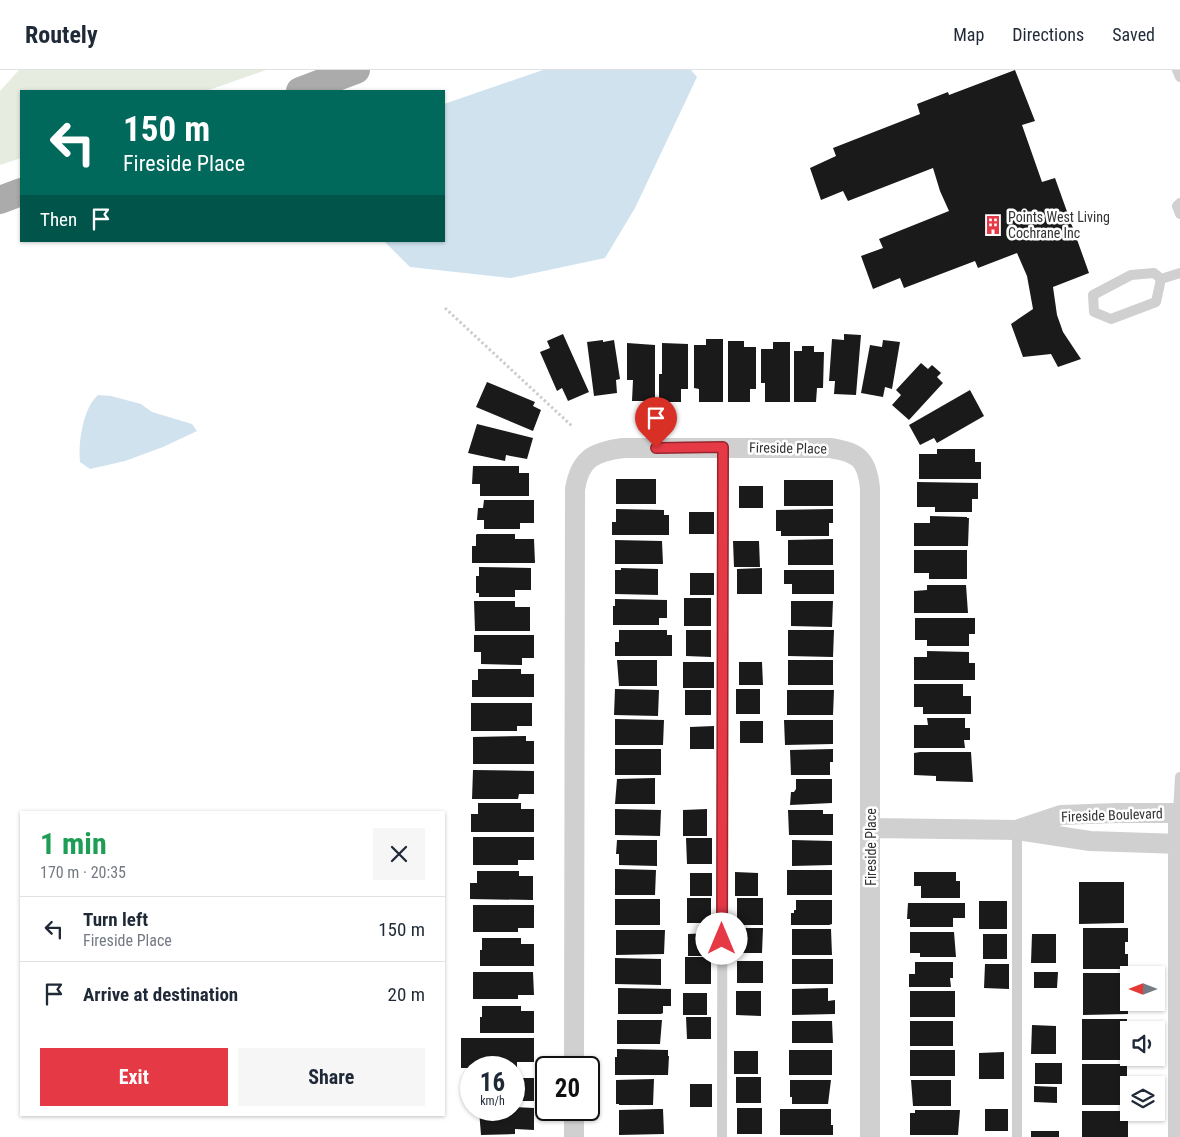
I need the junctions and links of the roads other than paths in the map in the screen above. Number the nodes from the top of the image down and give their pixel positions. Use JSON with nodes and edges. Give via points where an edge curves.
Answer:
{"nodes":[{"id":1,"x":356,"y":70,"type":"edge"},
{"id":2,"x":1177,"y":70,"type":"edge"},
{"id":3,"x":1180,"y":77,"type":"edge"},
{"id":4,"x":303,"y":90,"type":"edge"},
{"id":5,"x":20,"y":192,"type":"edge"},
{"id":6,"x":0,"y":200,"type":"edge"},
{"id":7,"x":1180,"y":203,"type":"edge"},
{"id":8,"x":1180,"y":214,"type":"edge"},
{"id":9,"x":1180,"y":273,"type":"edge"},
{"id":10,"x":1162,"y":279,"type":"junction"},
{"id":11,"x":723,"y":447,"type":"junction"},
{"id":12,"x":1180,"y":777,"type":"edge"},
{"id":13,"x":1179,"y":814,"type":"edge"},
{"id":14,"x":871,"y":828,"type":"junction"},
{"id":15,"x":1017,"y":830,"type":"junction"},
{"id":16,"x":1179,"y":844,"type":"edge"},
{"id":17,"x":1179,"y":996,"type":"edge"},
{"id":18,"x":574,"y":1056,"type":"edge"},
{"id":19,"x":574,"y":1121,"type":"edge"},
{"id":20,"x":574,"y":1137,"type":"edge"},
{"id":21,"x":722,"y":1137,"type":"edge"},
{"id":22,"x":870,"y":1137,"type":"edge"},
{"id":23,"x":1017,"y":1137,"type":"edge"},
{"id":24,"x":1178,"y":1137,"type":"edge"}],
"edges":[{"from":1,"to":4,"type":"main road"},
{"from":2,"to":3,"type":"lane"},
{"from":5,"to":6,"type":"main road"},
{"from":7,"to":8,"type":"lane","via":[[1177,206]]},
{"from":9,"to":10,"type":"lane"},
{"from":10,"to":10,"type":"lane","via":[[1154,273],[1131,275],[1093,294],[1094,312],[1110,319],[1156,302]]},
{"from":11,"to":14,"type":"street","name":"Fireside Place","via":[[830,448],[858,456],[868,475]]},
{"from":11,"to":18,"type":"street","name":"Fireside Place","via":[[610,449],[587,460],[577,478],[574,567]]},
{"from":11,"to":21,"type":"lane"},
{"from":12,"to":13,"type":"lane"},
{"from":13,"to":15,"type":"street","name":"Fireside Boulevard","via":[[1061,815]]},
{"from":13,"to":16,"type":"street"},
{"from":14,"to":15,"type":"street","name":"Fireside Boulevard"},
{"from":14,"to":22,"type":"street","name":"Fireside Place"},
{"from":15,"to":16,"type":"street","name":"Fireside Boulevard","via":[[1090,841]]},
{"from":15,"to":23,"type":"lane"},
{"from":16,"to":17,"type":"street"},
{"from":17,"to":24,"type":"street"},
{"from":19,"to":20,"type":"street"}]}
